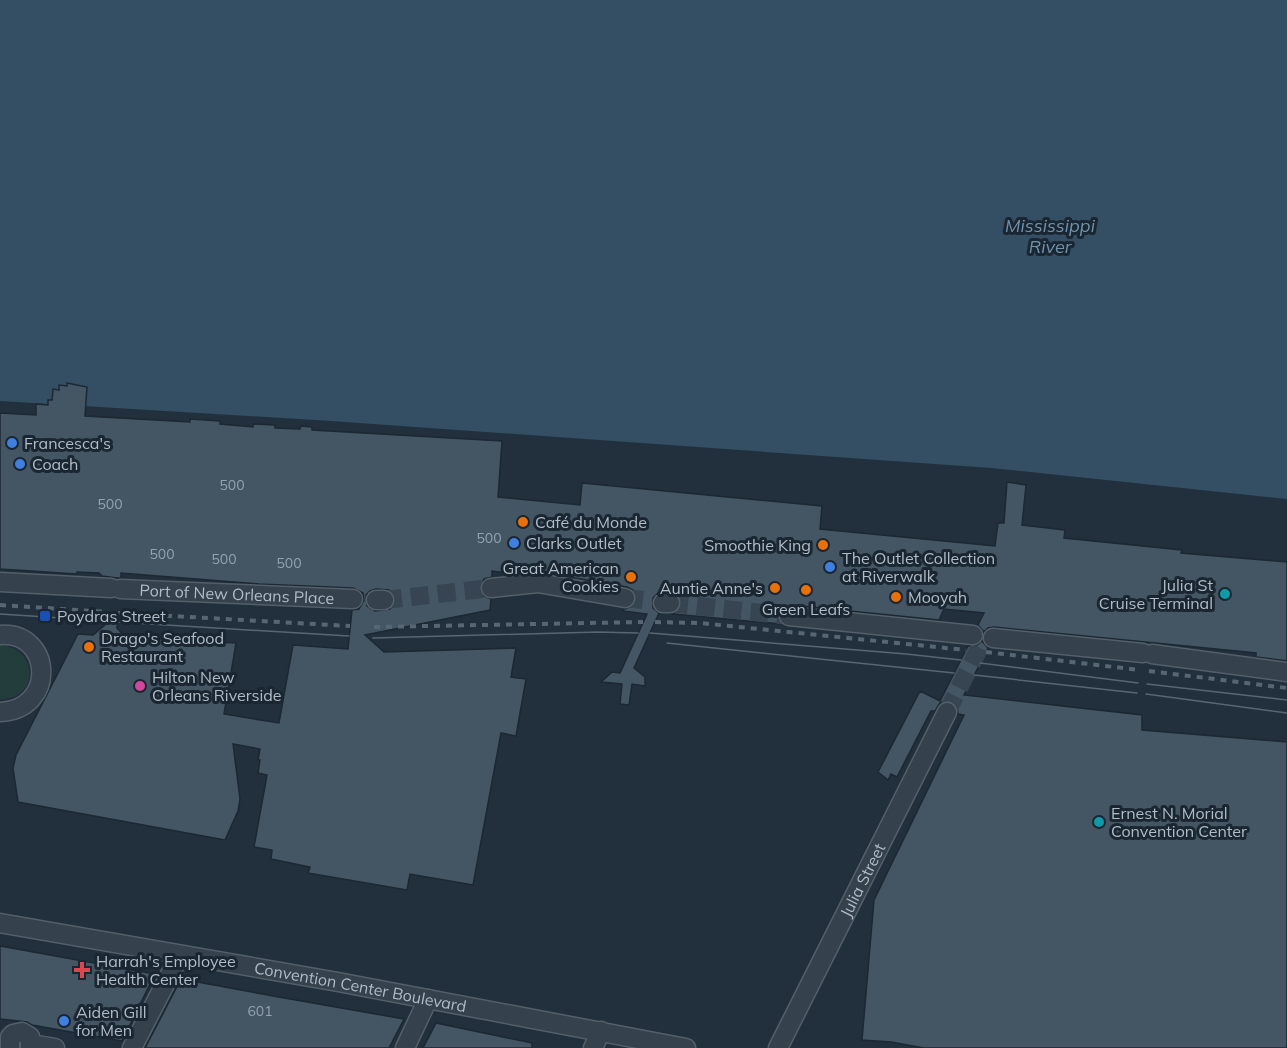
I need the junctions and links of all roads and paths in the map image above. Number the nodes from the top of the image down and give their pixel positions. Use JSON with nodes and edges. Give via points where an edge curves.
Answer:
{"nodes":[{"id":1,"x":0,"y":582,"type":"edge"},
{"id":2,"x":491,"y":588,"type":"tunnel mouth"},
{"id":3,"x":625,"y":598,"type":"tunnel mouth"},
{"id":4,"x":353,"y":599,"type":"dead end"},
{"id":5,"x":789,"y":616,"type":"tunnel mouth"},
{"id":6,"x":0,"y":634,"type":"edge"},
{"id":7,"x":973,"y":635,"type":"dead end"},
{"id":8,"x":993,"y":638,"type":"dead end"},
{"id":9,"x":1287,"y":672,"type":"edge"},
{"id":10,"x":0,"y":712,"type":"edge"},
{"id":11,"x":947,"y":712,"type":"tunnel mouth"},
{"id":12,"x":0,"y":923,"type":"edge"},
{"id":13,"x":180,"y":956,"type":"junction"},
{"id":14,"x":428,"y":999,"type":"junction"},
{"id":15,"x":601,"y":1031,"type":"junction"},
{"id":16,"x":6,"y":1042,"type":"edge"},
{"id":17,"x":31,"y":1046,"type":"edge"},
{"id":18,"x":55,"y":1048,"type":"edge"},
{"id":19,"x":132,"y":1048,"type":"edge"},
{"id":20,"x":405,"y":1048,"type":"edge"},
{"id":21,"x":593,"y":1048,"type":"edge"},
{"id":22,"x":686,"y":1048,"type":"edge"},
{"id":23,"x":778,"y":1048,"type":"edge"}],
"edges":[{"from":1,"to":4,"type":"street","name":"Port of New Orleans Place"},
{"from":2,"to":3,"type":"street","via":[[538,583]]},
{"from":5,"to":7,"type":"street"},
{"from":6,"to":10,"type":"street","via":[[24,640],[33,648],[42,667],[39,689],[33,697],[18,709]]},
{"from":8,"to":9,"type":"street"},
{"from":11,"to":23,"type":"street","name":"Julia Street"},
{"from":12,"to":13,"type":"street","name":"Convention Center Boulevard"},
{"from":13,"to":14,"type":"street","name":"Convention Center Boulevard"},
{"from":13,"to":19,"type":"street"},
{"from":14,"to":15,"type":"street","name":"Convention Center Boulevard"},
{"from":14,"to":20,"type":"street"},
{"from":15,"to":21,"type":"street"},
{"from":15,"to":22,"type":"street","name":"Convention Center Boulevard"},
{"from":16,"to":17,"type":"street","via":[[13,1034],[22,1032],[30,1037]]},
{"from":17,"to":18,"type":"street"}]}
